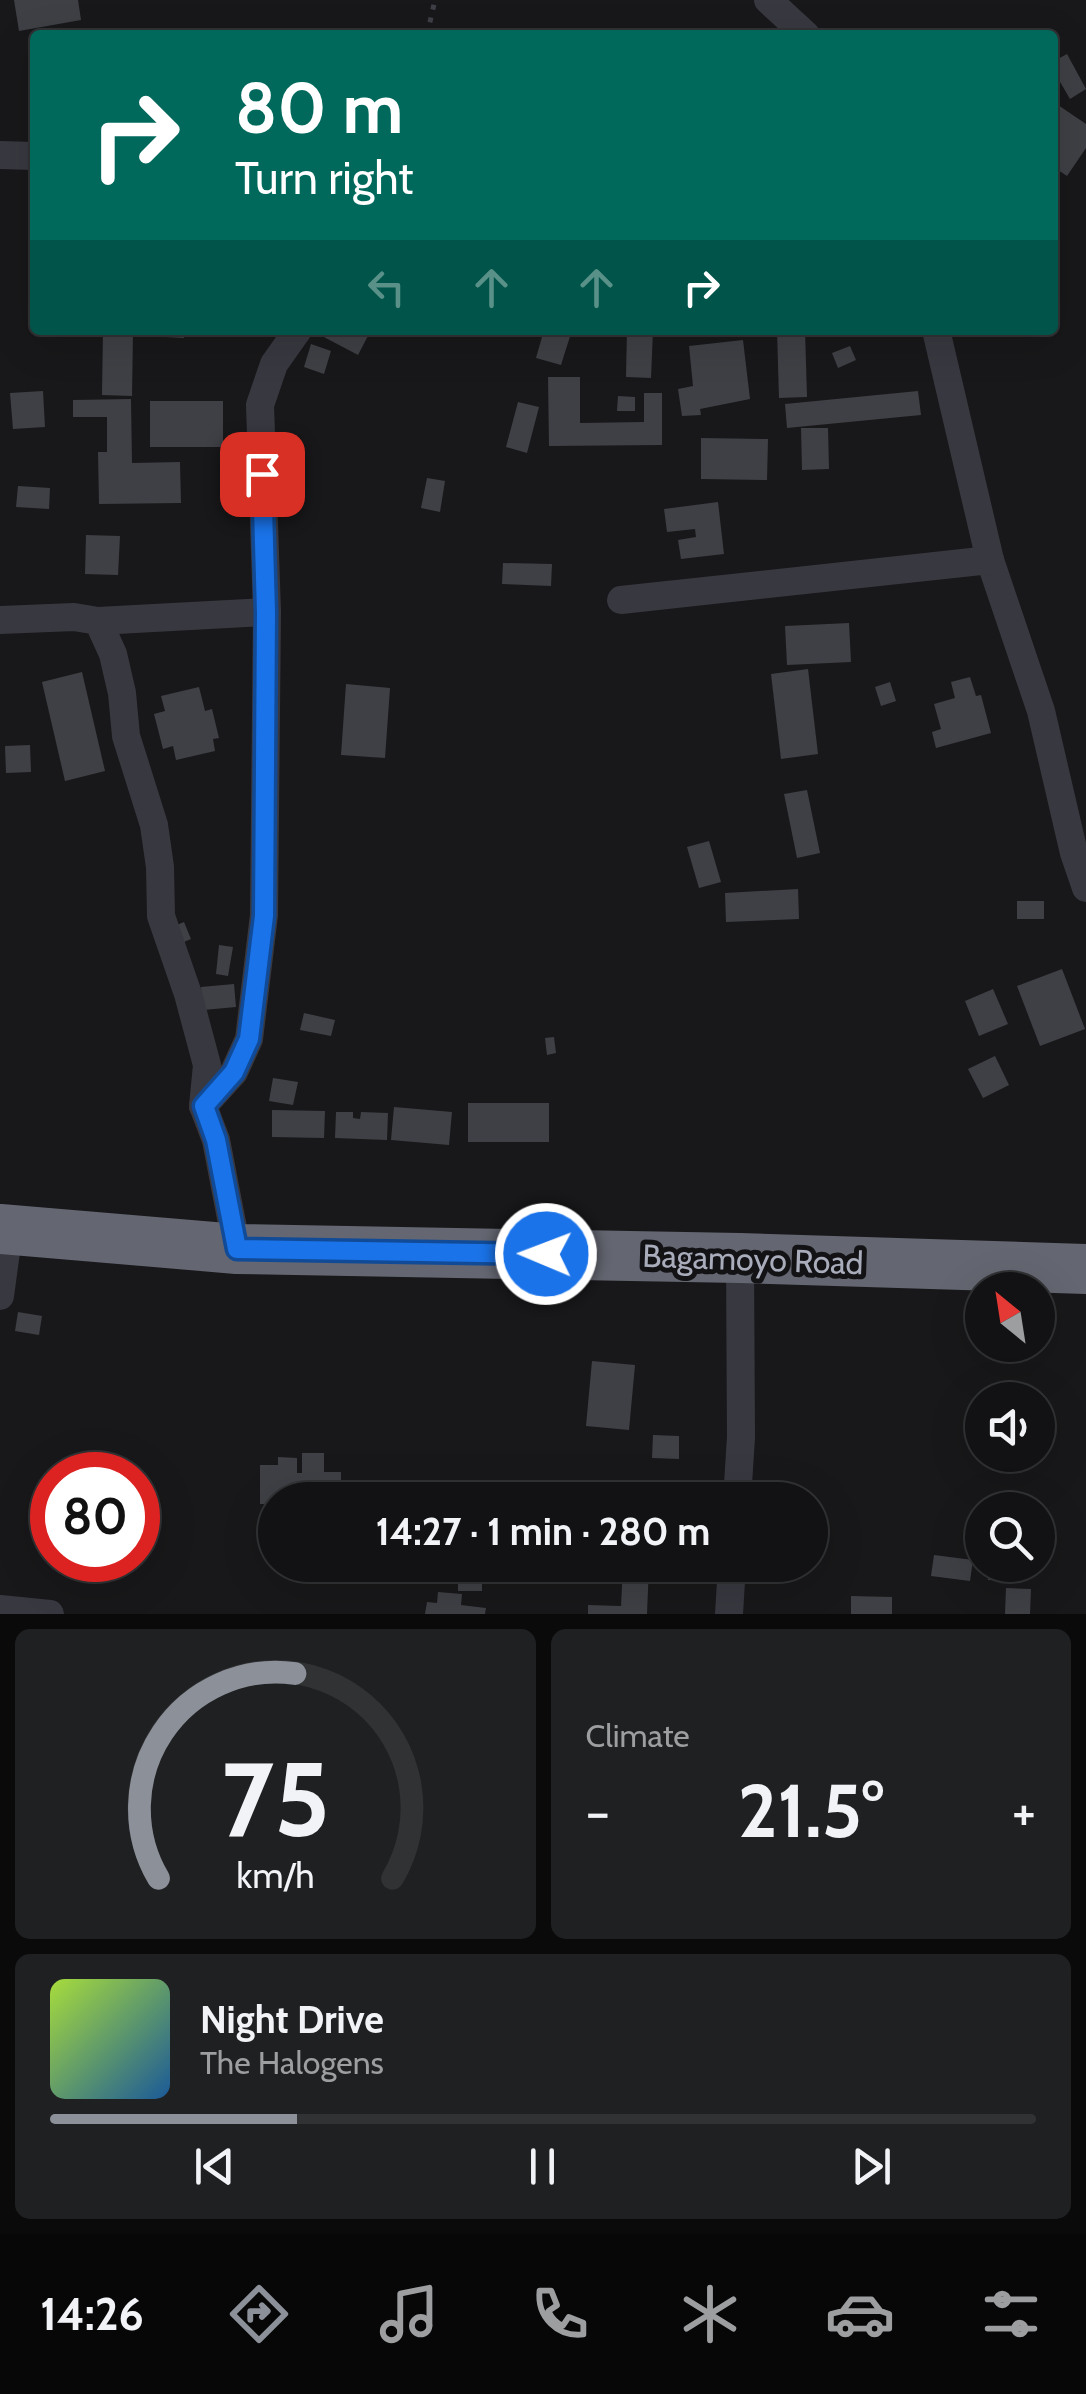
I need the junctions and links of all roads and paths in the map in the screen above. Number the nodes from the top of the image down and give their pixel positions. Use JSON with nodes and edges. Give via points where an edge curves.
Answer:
{"nodes":[{"id":1,"x":435,"y":0,"type":"edge"},
{"id":2,"x":768,"y":0,"type":"edge"},
{"id":3,"x":428,"y":30,"type":"edge"},
{"id":4,"x":801,"y":30,"type":"edge"},
{"id":5,"x":1,"y":155,"type":"edge"},
{"id":6,"x":30,"y":156,"type":"edge"},
{"id":7,"x":0,"y":172,"type":"edge"},
{"id":8,"x":294,"y":335,"type":"edge"},
{"id":9,"x":937,"y":335,"type":"edge"},
{"id":10,"x":990,"y":560,"type":"junction"},
{"id":11,"x":621,"y":600,"type":"dead end"},
{"id":12,"x":266,"y":612,"type":"junction"},
{"id":13,"x":0,"y":620,"type":"edge"},
{"id":14,"x":98,"y":621,"type":"junction"},
{"id":15,"x":1086,"y":888,"type":"edge"},
{"id":16,"x":204,"y":1106,"type":"junction"},
{"id":17,"x":4,"y":1229,"type":"edge"},
{"id":18,"x":237,"y":1249,"type":"junction"},
{"id":19,"x":740,"y":1258,"type":"junction"},
{"id":20,"x":1086,"y":1269,"type":"edge"},
{"id":21,"x":0,"y":1296,"type":"edge"},
{"id":22,"x":738,"y":1482,"type":"edge"},
{"id":23,"x":731,"y":1582,"type":"edge"},
{"id":24,"x":0,"y":1609,"type":"edge"},
{"id":25,"x":50,"y":1614,"type":"edge"},
{"id":26,"x":728,"y":1614,"type":"edge"}],
"edges":[{"from":1,"to":3,"type":"path"},
{"from":2,"to":4,"type":"street"},
{"from":5,"to":6,"type":"street"},
{"from":5,"to":7,"type":"street"},
{"from":8,"to":12,"type":"street","via":[[274,364],[260,405]]},
{"from":9,"to":10,"type":"street"},
{"from":10,"to":11,"type":"street"},
{"from":10,"to":15,"type":"street","via":[[1042,711]]},
{"from":12,"to":14,"type":"street"},
{"from":12,"to":16,"type":"street","via":[[264,916],[249,1039],[234,1072]]},
{"from":13,"to":14,"type":"street"},
{"from":14,"to":16,"type":"street","via":[[113,654],[126,736],[154,825],[161,916],[207,1065]]},
{"from":16,"to":18,"type":"street"},
{"from":17,"to":18,"type":"highway","name":"Bagamoyo Road"},
{"from":17,"to":21,"type":"street"},
{"from":18,"to":19,"type":"highway","name":"Bagamoyo Road"},
{"from":19,"to":20,"type":"highway","name":"Bagamoyo Road"},
{"from":19,"to":22,"type":"street"},
{"from":23,"to":26,"type":"street"},
{"from":24,"to":25,"type":"street"}]}
